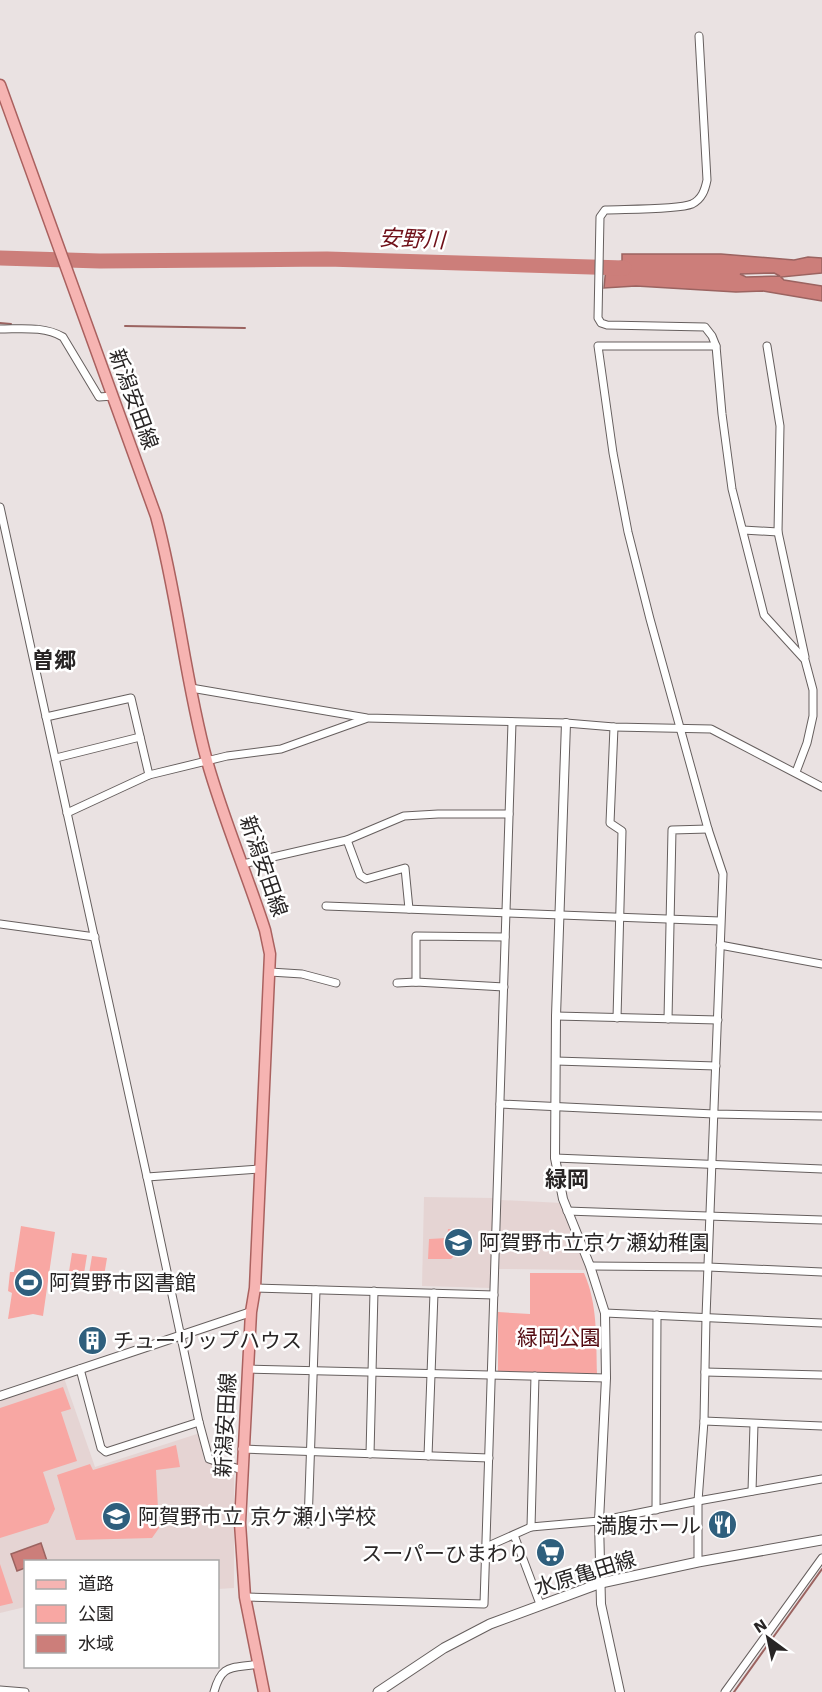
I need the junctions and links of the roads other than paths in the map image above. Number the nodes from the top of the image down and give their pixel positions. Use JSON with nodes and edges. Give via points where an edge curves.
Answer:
{"nodes":[{"id":1,"x":699,"y":36,"type":"dead end"},
{"id":2,"x":0,"y":85,"type":"edge"},
{"id":3,"x":0,"y":329,"type":"edge"},
{"id":4,"x":716,"y":346,"type":"junction"},
{"id":5,"x":767,"y":346,"type":"dead end"},
{"id":6,"x":113,"y":396,"type":"junction"},
{"id":7,"x":0,"y":507,"type":"edge"},
{"id":8,"x":742,"y":530,"type":"junction"},
{"id":9,"x":778,"y":532,"type":"junction"},
{"id":10,"x":805,"y":660,"type":"junction"},
{"id":11,"x":191,"y":688,"type":"junction"},
{"id":12,"x":822,"y":688,"type":"edge"},
{"id":13,"x":813,"y":690,"type":"junction"},
{"id":14,"x":46,"y":717,"type":"junction"},
{"id":15,"x":367,"y":718,"type":"junction"},
{"id":16,"x":512,"y":722,"type":"junction"},
{"id":17,"x":566,"y":723,"type":"junction"},
{"id":18,"x":614,"y":727,"type":"junction"},
{"id":19,"x":680,"y":727,"type":"junction"},
{"id":20,"x":140,"y":737,"type":"junction"},
{"id":21,"x":56,"y":758,"type":"junction"},
{"id":22,"x":207,"y":761,"type":"junction"},
{"id":23,"x":796,"y":772,"type":"junction"},
{"id":24,"x":149,"y":775,"type":"junction"},
{"id":25,"x":822,"y":787,"type":"edge"},
{"id":26,"x":67,"y":813,"type":"junction"},
{"id":27,"x":509,"y":814,"type":"junction"},
{"id":28,"x":708,"y":830,"type":"junction"},
{"id":29,"x":347,"y":840,"type":"junction"},
{"id":30,"x":243,"y":864,"type":"junction"},
{"id":31,"x":326,"y":906,"type":"dead end"},
{"id":32,"x":409,"y":909,"type":"junction"},
{"id":33,"x":506,"y":913,"type":"junction"},
{"id":34,"x":560,"y":915,"type":"junction"},
{"id":35,"x":620,"y":917,"type":"junction"},
{"id":36,"x":670,"y":919,"type":"junction"},
{"id":37,"x":720,"y":921,"type":"junction"},
{"id":38,"x":0,"y":924,"type":"edge"},
{"id":39,"x":94,"y":937,"type":"junction"},
{"id":40,"x":505,"y":937,"type":"junction"},
{"id":41,"x":720,"y":945,"type":"junction"},
{"id":42,"x":822,"y":964,"type":"edge"},
{"id":43,"x":270,"y":972,"type":"junction"},
{"id":44,"x":416,"y":982,"type":"junction"},
{"id":45,"x":336,"y":983,"type":"dead end"},
{"id":46,"x":397,"y":983,"type":"dead end"},
{"id":47,"x":504,"y":987,"type":"junction"},
{"id":48,"x":556,"y":1016,"type":"junction"},
{"id":49,"x":617,"y":1018,"type":"junction"},
{"id":50,"x":668,"y":1019,"type":"junction"},
{"id":51,"x":718,"y":1020,"type":"junction"},
{"id":52,"x":556,"y":1061,"type":"junction"},
{"id":53,"x":717,"y":1066,"type":"junction"},
{"id":54,"x":500,"y":1104,"type":"junction"},
{"id":55,"x":555,"y":1107,"type":"junction"},
{"id":56,"x":714,"y":1114,"type":"junction"},
{"id":57,"x":822,"y":1116,"type":"edge"},
{"id":58,"x":555,"y":1158,"type":"junction"},
{"id":59,"x":711,"y":1165,"type":"junction"},
{"id":60,"x":259,"y":1169,"type":"junction"},
{"id":61,"x":822,"y":1169,"type":"edge"},
{"id":62,"x":147,"y":1178,"type":"junction"},
{"id":63,"x":567,"y":1211,"type":"junction"},
{"id":64,"x":710,"y":1216,"type":"junction"},
{"id":65,"x":822,"y":1220,"type":"edge"},
{"id":66,"x":590,"y":1266,"type":"junction"},
{"id":67,"x":708,"y":1267,"type":"junction"},
{"id":68,"x":822,"y":1272,"type":"edge"},
{"id":69,"x":255,"y":1288,"type":"junction"},
{"id":70,"x":316,"y":1290,"type":"junction"},
{"id":71,"x":374,"y":1291,"type":"junction"},
{"id":72,"x":434,"y":1293,"type":"junction"},
{"id":73,"x":494,"y":1294,"type":"junction"},
{"id":74,"x":251,"y":1312,"type":"junction"},
{"id":75,"x":605,"y":1313,"type":"junction"},
{"id":76,"x":657,"y":1315,"type":"junction"},
{"id":77,"x":706,"y":1317,"type":"junction"},
{"id":78,"x":822,"y":1323,"type":"edge"},
{"id":79,"x":181,"y":1335,"type":"junction"},
{"id":80,"x":248,"y":1369,"type":"junction"},
{"id":81,"x":80,"y":1370,"type":"junction"},
{"id":82,"x":313,"y":1370,"type":"junction"},
{"id":83,"x":372,"y":1372,"type":"junction"},
{"id":84,"x":705,"y":1372,"type":"junction"},
{"id":85,"x":432,"y":1374,"type":"junction"},
{"id":86,"x":491,"y":1375,"type":"junction"},
{"id":87,"x":822,"y":1375,"type":"edge"},
{"id":88,"x":535,"y":1376,"type":"junction"},
{"id":89,"x":606,"y":1378,"type":"junction"},
{"id":90,"x":0,"y":1396,"type":"edge"},
{"id":91,"x":704,"y":1421,"type":"junction"},
{"id":92,"x":199,"y":1422,"type":"junction"},
{"id":93,"x":754,"y":1424,"type":"junction"},
{"id":94,"x":822,"y":1426,"type":"edge"},
{"id":95,"x":243,"y":1449,"type":"junction"},
{"id":96,"x":311,"y":1452,"type":"junction"},
{"id":97,"x":370,"y":1454,"type":"junction"},
{"id":98,"x":428,"y":1456,"type":"junction"},
{"id":99,"x":489,"y":1458,"type":"junction"},
{"id":100,"x":242,"y":1470,"type":"junction"},
{"id":101,"x":822,"y":1479,"type":"edge"},
{"id":102,"x":752,"y":1491,"type":"junction"},
{"id":103,"x":698,"y":1501,"type":"junction"},
{"id":104,"x":656,"y":1509,"type":"junction"},
{"id":105,"x":599,"y":1521,"type":"junction"},
{"id":106,"x":309,"y":1524,"type":"dead end"},
{"id":107,"x":531,"y":1527,"type":"junction"},
{"id":108,"x":514,"y":1534,"type":"junction"},
{"id":109,"x":822,"y":1540,"type":"edge"},
{"id":110,"x":486,"y":1547,"type":"junction"},
{"id":111,"x":822,"y":1558,"type":"edge"},
{"id":112,"x":698,"y":1562,"type":"junction"},
{"id":113,"x":601,"y":1583,"type":"junction"},
{"id":114,"x":245,"y":1598,"type":"junction"},
{"id":115,"x":540,"y":1604,"type":"junction"},
{"id":116,"x":258,"y":1664,"type":"junction"},
{"id":117,"x":0,"y":1690,"type":"edge"},
{"id":118,"x":25,"y":1692,"type":"edge"},
{"id":119,"x":214,"y":1692,"type":"edge"},
{"id":120,"x":264,"y":1692,"type":"edge"},
{"id":121,"x":378,"y":1692,"type":"edge"},
{"id":122,"x":620,"y":1692,"type":"edge"},
{"id":123,"x":725,"y":1692,"type":"edge"}],
"edges":[{"from":1,"to":4,"type":"street","via":[[705,189],[692,204],[605,210],[600,217],[598,318],[607,325],[705,327]]},
{"from":2,"to":6,"type":"main road","name":"新潟安田線"},
{"from":3,"to":6,"type":"street","via":[[41,329],[63,337],[99,397]]},
{"from":4,"to":8,"type":"street","via":[[732,489]]},
{"from":4,"to":19,"type":"street","via":[[598,346],[628,532]]},
{"from":5,"to":9,"type":"street","via":[[780,426]]},
{"from":6,"to":11,"type":"main road","name":"新潟安田線","via":[[167,555]]},
{"from":7,"to":14,"type":"street"},
{"from":8,"to":9,"type":"street"},
{"from":8,"to":10,"type":"street","via":[[764,615]]},
{"from":9,"to":10,"type":"street"},
{"from":10,"to":13,"type":"street"},
{"from":11,"to":15,"type":"street"},
{"from":11,"to":22,"type":"main road","name":"新潟安田線"},
{"from":12,"to":13,"type":"street"},
{"from":13,"to":23,"type":"street","via":[[813,716]]},
{"from":14,"to":20,"type":"street","via":[[131,698]]},
{"from":14,"to":21,"type":"street"},
{"from":15,"to":16,"type":"street"},
{"from":15,"to":22,"type":"street","via":[[281,749]]},
{"from":16,"to":17,"type":"street"},
{"from":16,"to":27,"type":"street"},
{"from":17,"to":18,"type":"street"},
{"from":17,"to":34,"type":"street"},
{"from":18,"to":19,"type":"street"},
{"from":18,"to":35,"type":"street","via":[[610,823],[622,831]]},
{"from":19,"to":23,"type":"street","via":[[711,729]]},
{"from":19,"to":28,"type":"street"},
{"from":20,"to":21,"type":"street"},
{"from":20,"to":24,"type":"street"},
{"from":21,"to":26,"type":"street"},
{"from":22,"to":24,"type":"street"},
{"from":22,"to":30,"type":"main road","name":"新潟安田線"},
{"from":23,"to":25,"type":"street"},
{"from":24,"to":26,"type":"street"},
{"from":26,"to":39,"type":"street"},
{"from":27,"to":29,"type":"street","via":[[404,816]]},
{"from":27,"to":33,"type":"street"},
{"from":28,"to":36,"type":"street","via":[[672,830]]},
{"from":28,"to":37,"type":"street","via":[[723,874]]},
{"from":29,"to":30,"type":"street"},
{"from":29,"to":32,"type":"street","via":[[360,875],[366,879],[405,868]]},
{"from":30,"to":43,"type":"main road","name":"新潟安田線","via":[[265,930]]},
{"from":31,"to":32,"type":"street"},
{"from":32,"to":33,"type":"street"},
{"from":33,"to":34,"type":"street"},
{"from":33,"to":40,"type":"street"},
{"from":34,"to":35,"type":"street"},
{"from":34,"to":48,"type":"street"},
{"from":35,"to":36,"type":"street"},
{"from":35,"to":49,"type":"street"},
{"from":36,"to":37,"type":"street"},
{"from":36,"to":50,"type":"street"},
{"from":37,"to":41,"type":"street"},
{"from":38,"to":39,"type":"street"},
{"from":39,"to":62,"type":"street"},
{"from":40,"to":44,"type":"street","via":[[416,936]]},
{"from":40,"to":47,"type":"street"},
{"from":41,"to":42,"type":"street"},
{"from":41,"to":51,"type":"street"},
{"from":43,"to":45,"type":"street","via":[[302,974]]},
{"from":43,"to":60,"type":"main road","name":"新潟安田線"},
{"from":44,"to":46,"type":"street"},
{"from":44,"to":47,"type":"street"},
{"from":47,"to":54,"type":"street"},
{"from":48,"to":49,"type":"street"},
{"from":48,"to":52,"type":"street"},
{"from":49,"to":50,"type":"street"},
{"from":50,"to":51,"type":"street"},
{"from":51,"to":53,"type":"street"},
{"from":52,"to":53,"type":"street"},
{"from":52,"to":55,"type":"street"},
{"from":53,"to":56,"type":"street"},
{"from":54,"to":55,"type":"street"},
{"from":54,"to":73,"type":"street"},
{"from":55,"to":56,"type":"street"},
{"from":55,"to":58,"type":"street"},
{"from":56,"to":57,"type":"street"},
{"from":56,"to":59,"type":"street"},
{"from":58,"to":59,"type":"street"},
{"from":58,"to":63,"type":"street"},
{"from":59,"to":61,"type":"street"},
{"from":59,"to":64,"type":"street"},
{"from":60,"to":62,"type":"street"},
{"from":60,"to":69,"type":"main road","name":"新潟安田線"},
{"from":62,"to":79,"type":"street"},
{"from":63,"to":64,"type":"street"},
{"from":63,"to":66,"type":"street"},
{"from":64,"to":65,"type":"street"},
{"from":64,"to":67,"type":"street"},
{"from":66,"to":67,"type":"street"},
{"from":66,"to":75,"type":"street"},
{"from":67,"to":68,"type":"street"},
{"from":67,"to":77,"type":"street"},
{"from":69,"to":70,"type":"street"},
{"from":69,"to":74,"type":"main road","name":"新潟安田線"},
{"from":70,"to":71,"type":"street"},
{"from":70,"to":82,"type":"street"},
{"from":71,"to":72,"type":"street"},
{"from":71,"to":83,"type":"street"},
{"from":72,"to":73,"type":"street"},
{"from":72,"to":85,"type":"street"},
{"from":73,"to":86,"type":"street"},
{"from":74,"to":79,"type":"street"},
{"from":74,"to":80,"type":"main road","name":"新潟安田線"},
{"from":75,"to":76,"type":"street"},
{"from":75,"to":89,"type":"street"},
{"from":76,"to":77,"type":"street"},
{"from":76,"to":104,"type":"street"},
{"from":77,"to":78,"type":"street"},
{"from":77,"to":84,"type":"street"},
{"from":79,"to":81,"type":"street"},
{"from":79,"to":92,"type":"street"},
{"from":80,"to":82,"type":"street"},
{"from":80,"to":95,"type":"main road","name":"新潟安田線"},
{"from":81,"to":90,"type":"street"},
{"from":81,"to":92,"type":"street","via":[[101,1448],[106,1452]]},
{"from":82,"to":83,"type":"street"},
{"from":82,"to":96,"type":"street"},
{"from":83,"to":85,"type":"street"},
{"from":83,"to":97,"type":"street"},
{"from":84,"to":87,"type":"street"},
{"from":84,"to":91,"type":"street"},
{"from":85,"to":86,"type":"street"},
{"from":85,"to":98,"type":"street"},
{"from":86,"to":88,"type":"street"},
{"from":86,"to":99,"type":"street"},
{"from":88,"to":89,"type":"street"},
{"from":88,"to":107,"type":"street"},
{"from":89,"to":105,"type":"street"},
{"from":91,"to":93,"type":"street"},
{"from":91,"to":103,"type":"street"},
{"from":92,"to":100,"type":"street","via":[[209,1459]]},
{"from":93,"to":94,"type":"street"},
{"from":93,"to":102,"type":"street"},
{"from":95,"to":96,"type":"street"},
{"from":95,"to":100,"type":"main road","name":"新潟安田線"},
{"from":96,"to":97,"type":"street"},
{"from":96,"to":106,"type":"street"},
{"from":97,"to":98,"type":"street"},
{"from":98,"to":99,"type":"street"},
{"from":99,"to":110,"type":"street"},
{"from":100,"to":114,"type":"main road","name":"新潟安田線","via":[[240,1523]]},
{"from":101,"to":102,"type":"street"},
{"from":102,"to":103,"type":"street"},
{"from":103,"to":104,"type":"street"},
{"from":103,"to":112,"type":"street"},
{"from":104,"to":105,"type":"street"},
{"from":105,"to":107,"type":"street"},
{"from":105,"to":113,"type":"street"},
{"from":107,"to":108,"type":"street"},
{"from":108,"to":110,"type":"street"},
{"from":108,"to":115,"type":"street"},
{"from":109,"to":112,"type":"main road","name":"水原亀田線"},
{"from":110,"to":114,"type":"street","via":[[484,1604]]},
{"from":111,"to":123,"type":"street"},
{"from":112,"to":113,"type":"main road","name":"水原亀田線"},
{"from":113,"to":115,"type":"main road","name":"水原亀田線"},
{"from":113,"to":122,"type":"street","via":[[601,1604]]},
{"from":114,"to":116,"type":"main road","name":"新潟安田線"},
{"from":115,"to":121,"type":"main road","name":"水原亀田線","via":[[444,1648]]},
{"from":116,"to":119,"type":"street","via":[[225,1670],[218,1675]]},
{"from":116,"to":120,"type":"main road","name":"新潟安田線"},
{"from":117,"to":118,"type":"street"}]}
